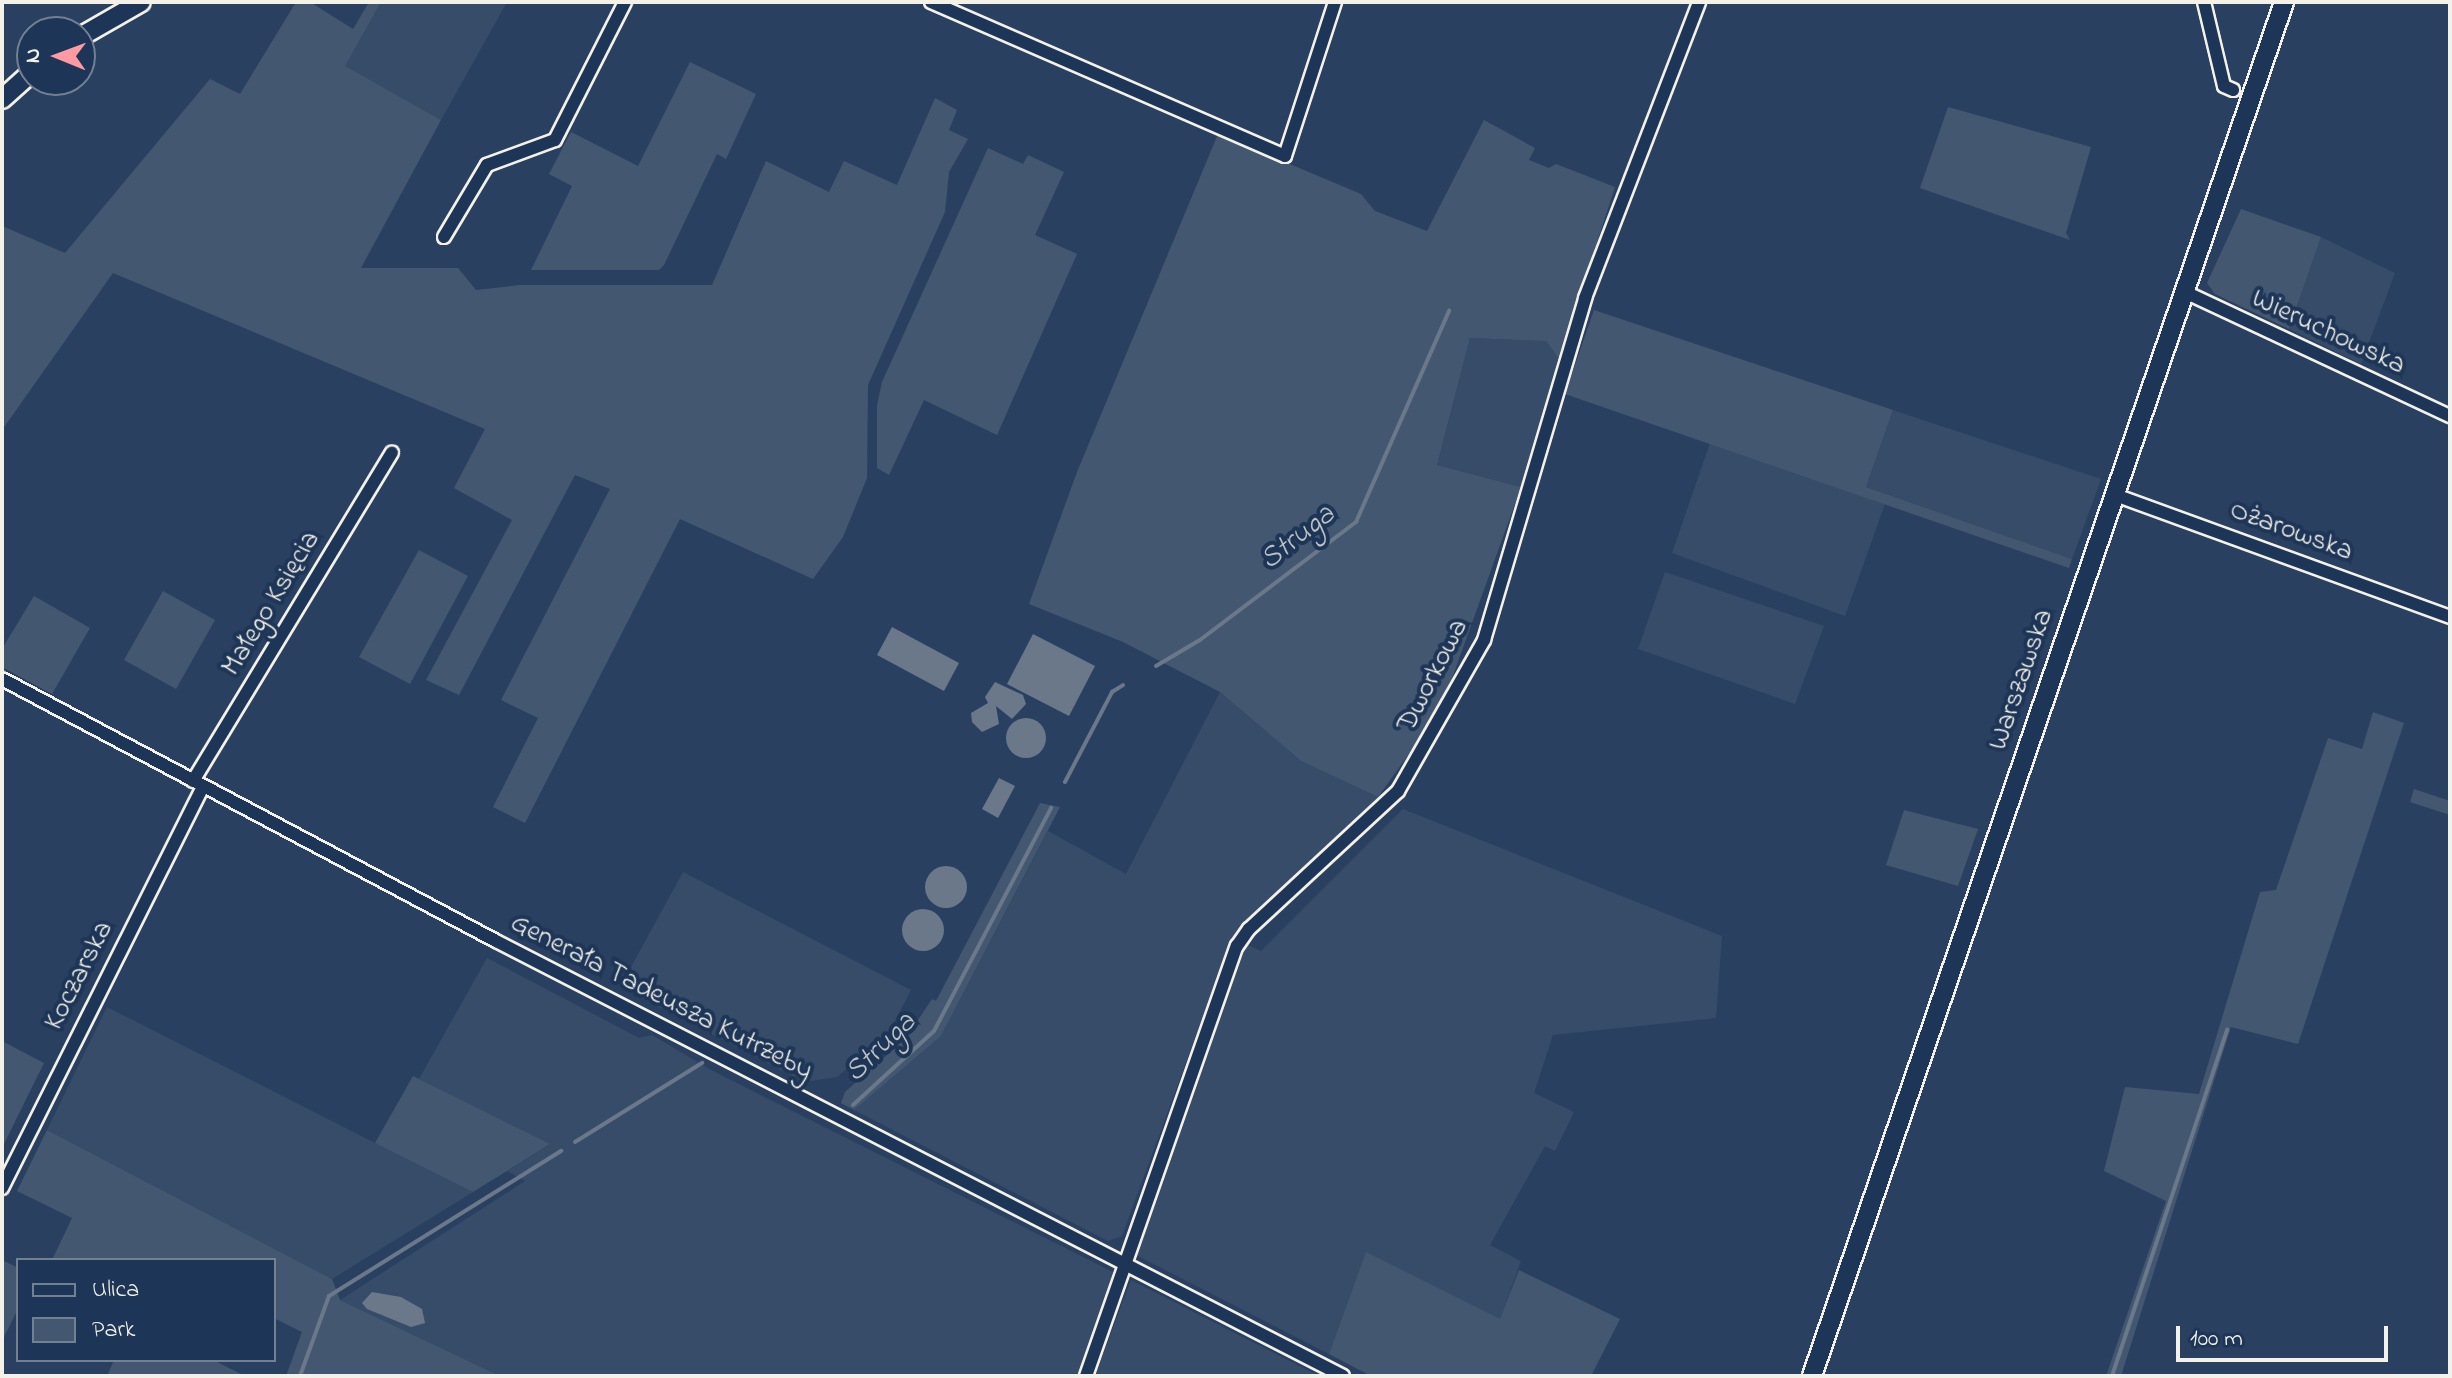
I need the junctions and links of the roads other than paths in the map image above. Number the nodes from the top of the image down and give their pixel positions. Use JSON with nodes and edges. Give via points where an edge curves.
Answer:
{"nodes":[{"id":1,"x":141,"y":2,"type":"edge"},
{"id":2,"x":625,"y":2,"type":"edge"},
{"id":3,"x":931,"y":2,"type":"edge"},
{"id":4,"x":1335,"y":2,"type":"edge"},
{"id":5,"x":1699,"y":2,"type":"edge"},
{"id":6,"x":2204,"y":2,"type":"edge"},
{"id":7,"x":2284,"y":2,"type":"edge"},
{"id":8,"x":96,"y":28,"type":"edge"},
{"id":9,"x":2233,"y":90,"type":"dead end"},
{"id":10,"x":444,"y":237,"type":"dead end"},
{"id":11,"x":2185,"y":292,"type":"junction"},
{"id":12,"x":2450,"y":416,"type":"edge"},
{"id":13,"x":392,"y":453,"type":"dead end"},
{"id":14,"x":2115,"y":495,"type":"junction"},
{"id":15,"x":2450,"y":617,"type":"edge"},
{"id":16,"x":2,"y":679,"type":"edge"},
{"id":17,"x":198,"y":783,"type":"junction"},
{"id":18,"x":2,"y":1188,"type":"edge"},
{"id":19,"x":1126,"y":1266,"type":"junction"},
{"id":20,"x":1086,"y":1376,"type":"edge"},
{"id":21,"x":1343,"y":1376,"type":"edge"},
{"id":22,"x":1812,"y":1376,"type":"edge"}],
"edges":[{"from":1,"to":8,"type":"main road"},
{"from":2,"to":10,"type":"street","via":[[555,140],[487,165]]},
{"from":3,"to":4,"type":"street","via":[[1285,156]]},
{"from":5,"to":19,"type":"street","name":"Dworkowa","via":[[1585,298],[1484,640],[1398,791],[1237,946]]},
{"from":6,"to":9,"type":"street","via":[[2224,86]]},
{"from":7,"to":11,"type":"main road","name":"Warszawska"},
{"from":11,"to":12,"type":"street","name":"Wieruchowska"},
{"from":11,"to":14,"type":"main road","name":"Warszawska"},
{"from":13,"to":17,"type":"street","name":"Małego Księcia"},
{"from":14,"to":15,"type":"street","name":"Ożarowska"},
{"from":14,"to":22,"type":"main road","name":"Warszawska"},
{"from":16,"to":17,"type":"street","name":"Generała Tadeusza Kutrzeby"},
{"from":17,"to":18,"type":"street","name":"Koczarska"},
{"from":17,"to":19,"type":"street","name":"Generała Tadeusza Kutrzeby"},
{"from":19,"to":20,"type":"street","name":"Dworkowa"},
{"from":19,"to":21,"type":"street","name":"Generała Tadeusza Kutrzeby"}]}
